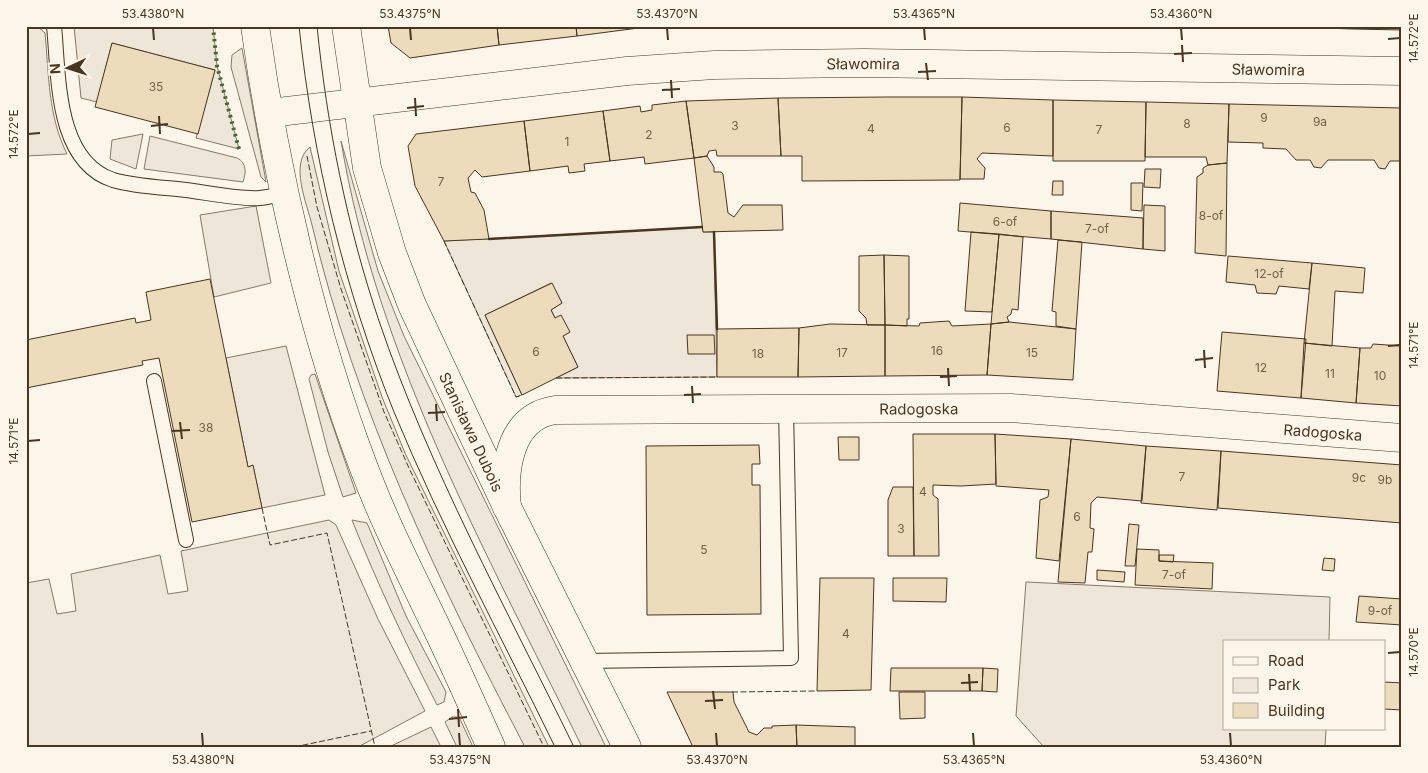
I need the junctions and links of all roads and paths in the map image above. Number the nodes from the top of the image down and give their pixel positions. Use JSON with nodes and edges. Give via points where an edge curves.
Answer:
{"nodes":[{"id":1,"x":54,"y":26,"type":"edge"},
{"id":2,"x":255,"y":26,"type":"edge"},
{"id":3,"x":346,"y":26,"type":"edge"},
{"id":4,"x":1402,"y":71,"type":"edge"},
{"id":5,"x":356,"y":102,"type":"junction"},
{"id":6,"x":270,"y":113,"type":"junction"},
{"id":7,"x":286,"y":193,"type":"junction"},
{"id":8,"x":154,"y":381,"type":"dead end"},
{"id":9,"x":786,"y":408,"type":"junction"},
{"id":10,"x":1402,"y":438,"type":"edge"},
{"id":11,"x":507,"y":508,"type":"junction"},
{"id":12,"x":186,"y":540,"type":"dead end"},
{"id":13,"x":584,"y":661,"type":"junction"},
{"id":14,"x":492,"y":747,"type":"edge"},
{"id":15,"x":627,"y":747,"type":"edge"}],
"edges":[{"from":1,"to":7,"type":"lane","via":[[62,112],[67,129],[88,164],[99,172],[133,184],[200,192],[258,198]]},
{"from":2,"to":6,"type":"street"},
{"from":3,"to":5,"type":"street","name":"Stanisława Dubois"},
{"from":4,"to":5,"type":"street","name":"Sławomira","via":[[920,63],[746,64],[627,71]]},
{"from":5,"to":6,"type":"street"},
{"from":5,"to":11,"type":"street","name":"Stanisława Dubois","via":[[367,168],[392,253],[432,352]]},
{"from":6,"to":7,"type":"street"},
{"from":7,"to":14,"type":"street","via":[[312,303],[364,468],[384,518]]},
{"from":8,"to":12,"type":"lane"},
{"from":9,"to":10,"type":"street","name":"Radogoska","via":[[1011,408]]},
{"from":9,"to":11,"type":"street","name":"Radogoska","via":[[595,409],[541,413],[527,424],[507,461]]},
{"from":9,"to":13,"type":"lane","via":[[791,658]]},
{"from":11,"to":13,"type":"street","name":"Stanisława Dubois"},
{"from":13,"to":15,"type":"street","name":"Stanisława Dubois"}]}
